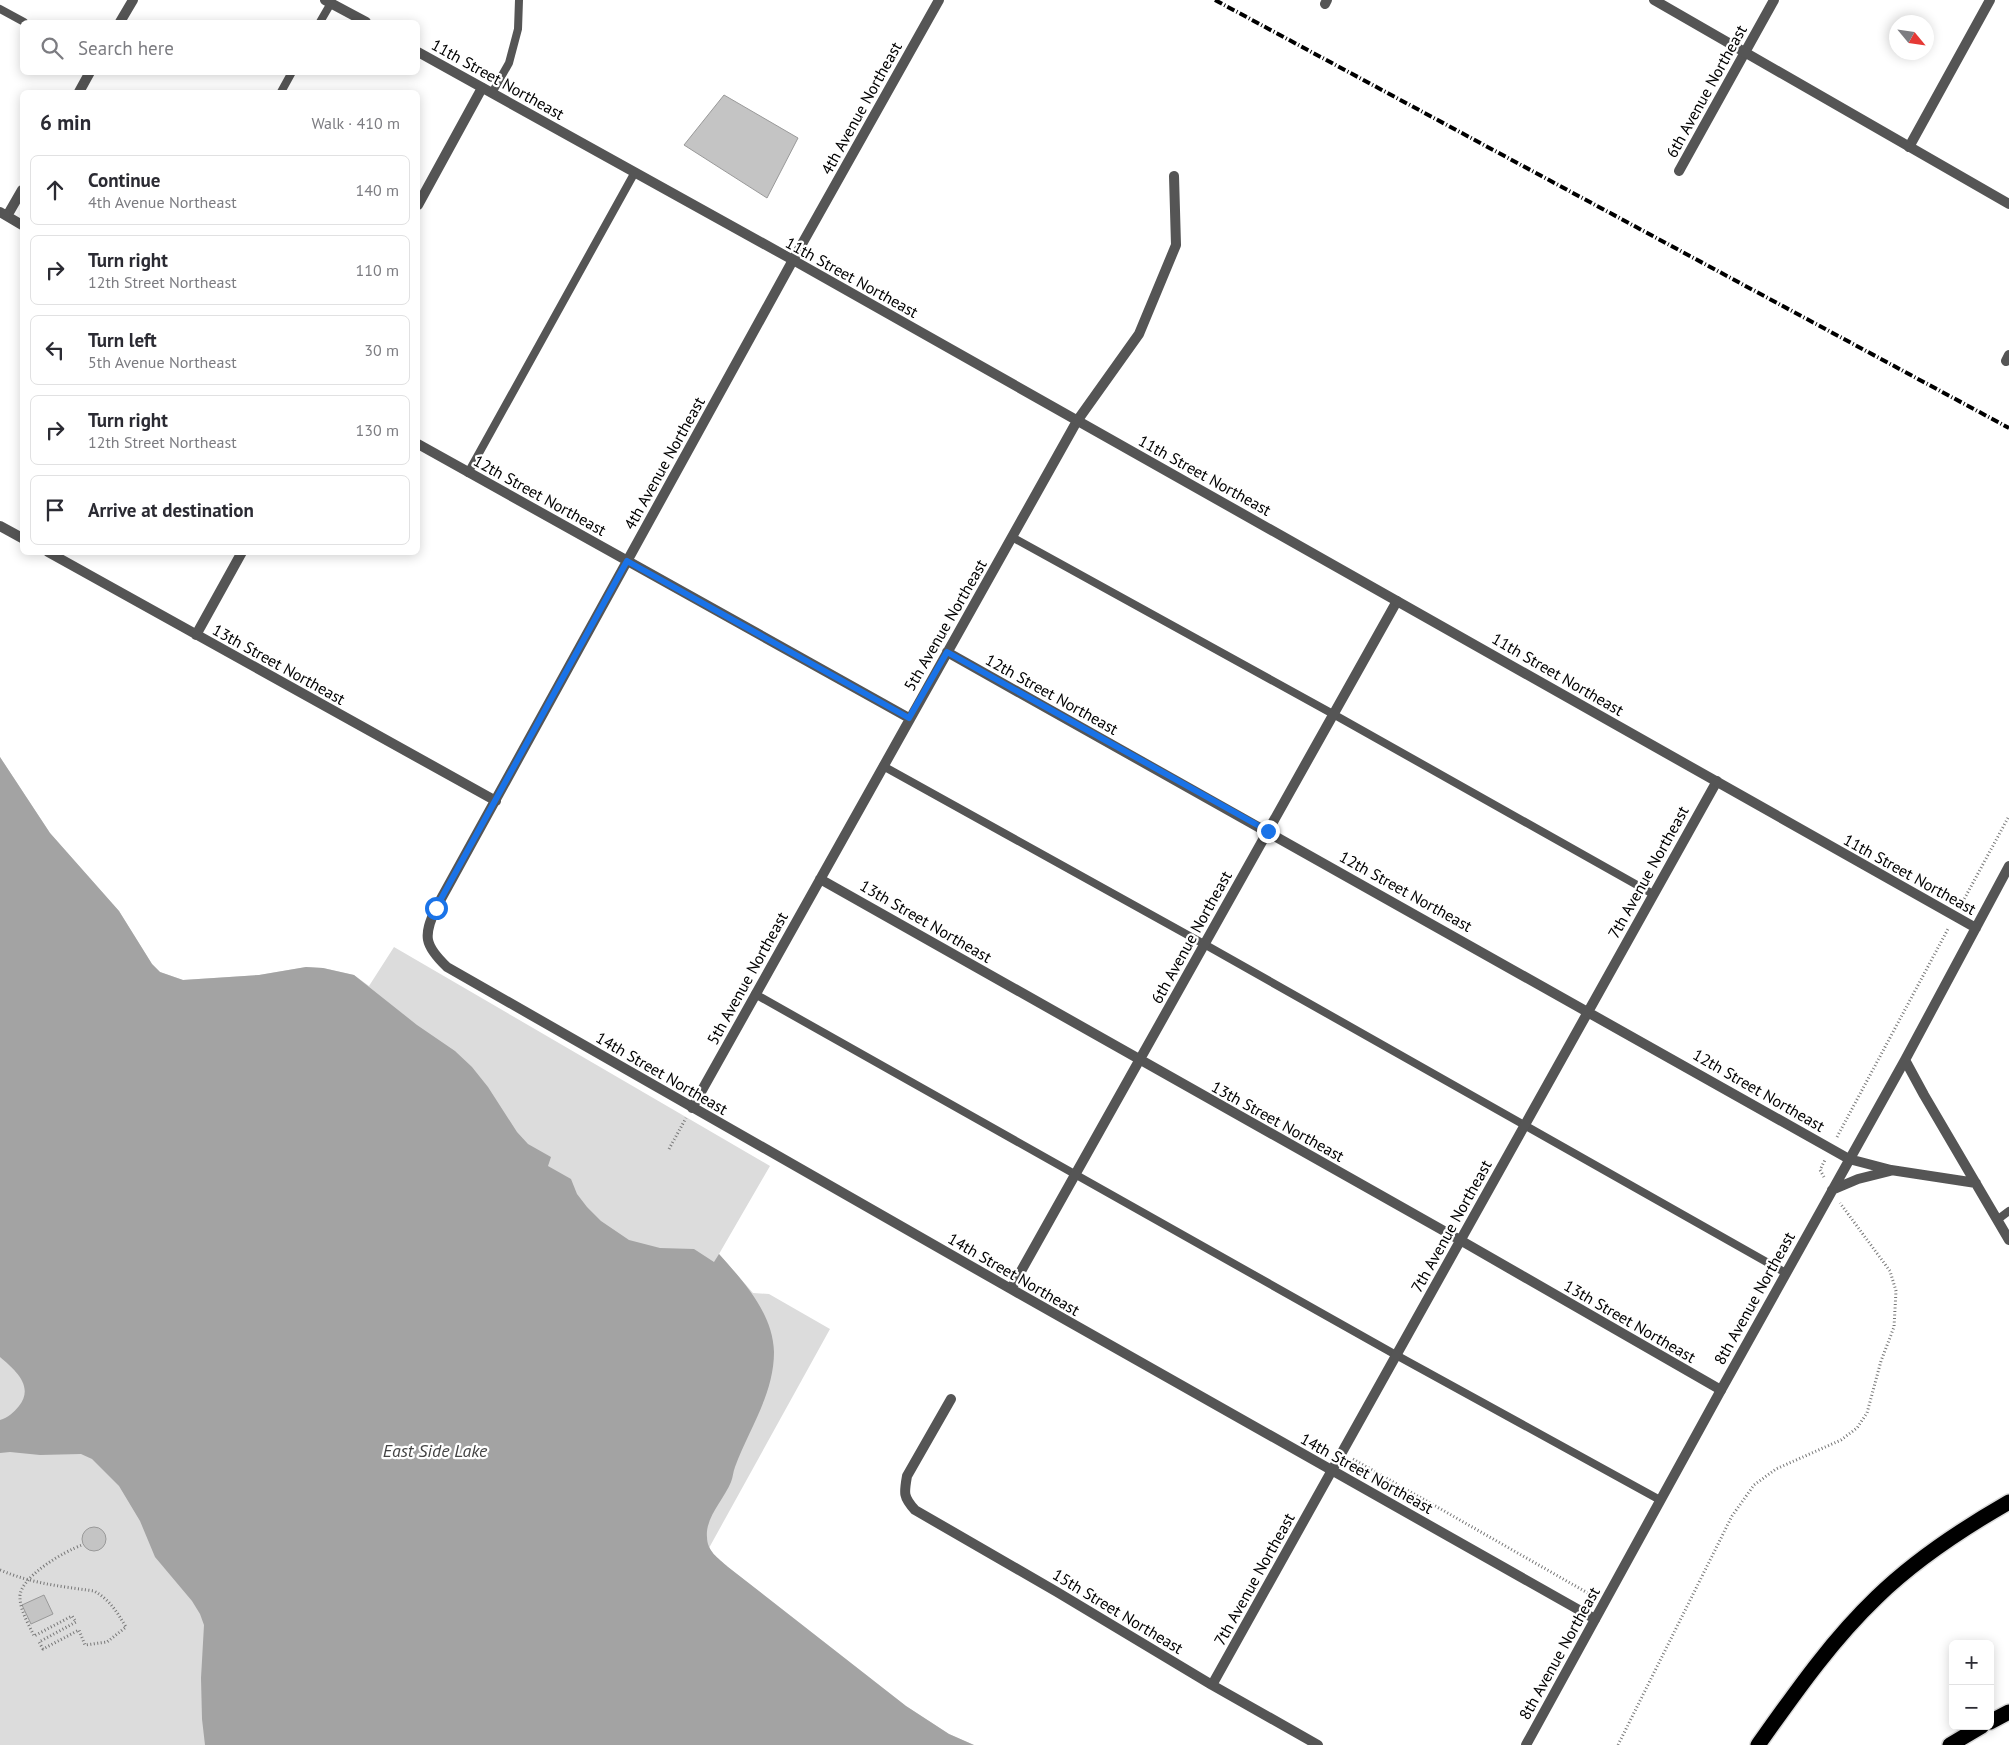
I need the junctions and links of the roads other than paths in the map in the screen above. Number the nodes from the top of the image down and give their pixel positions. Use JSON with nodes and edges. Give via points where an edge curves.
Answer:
{"nodes":[{"id":1,"x":133,"y":0,"type":"edge"},
{"id":2,"x":519,"y":0,"type":"edge"},
{"id":3,"x":939,"y":0,"type":"edge"},
{"id":4,"x":1654,"y":0,"type":"edge"},
{"id":5,"x":1774,"y":0,"type":"edge"},
{"id":6,"x":1990,"y":0,"type":"edge"},
{"id":7,"x":328,"y":2,"type":"edge"},
{"id":8,"x":0,"y":9,"type":"edge"},
{"id":9,"x":20,"y":20,"type":"edge"},
{"id":10,"x":121,"y":20,"type":"edge"},
{"id":11,"x":321,"y":20,"type":"edge"},
{"id":12,"x":362,"y":20,"type":"edge"},
{"id":13,"x":1746,"y":51,"type":"junction"},
{"id":14,"x":420,"y":53,"type":"edge"},
{"id":15,"x":88,"y":75,"type":"edge"},
{"id":16,"x":290,"y":75,"type":"edge"},
{"id":17,"x":482,"y":88,"type":"junction"},
{"id":18,"x":80,"y":90,"type":"edge"},
{"id":19,"x":282,"y":90,"type":"edge"},
{"id":20,"x":492,"y":93,"type":"junction"},
{"id":21,"x":1909,"y":147,"type":"junction"},
{"id":22,"x":1679,"y":171,"type":"dead end"},
{"id":23,"x":635,"y":172,"type":"junction"},
{"id":24,"x":1174,"y":176,"type":"dead end"},
{"id":25,"x":20,"y":193,"type":"edge"},
{"id":26,"x":420,"y":201,"type":"edge"},
{"id":27,"x":2009,"y":204,"type":"edge"},
{"id":28,"x":4,"y":214,"type":"edge"},
{"id":29,"x":20,"y":224,"type":"edge"},
{"id":30,"x":793,"y":260,"type":"junction"},
{"id":31,"x":1077,"y":421,"type":"junction"},
{"id":32,"x":420,"y":445,"type":"edge"},
{"id":33,"x":468,"y":473,"type":"junction"},
{"id":34,"x":0,"y":526,"type":"edge"},
{"id":35,"x":20,"y":537,"type":"edge"},
{"id":36,"x":1012,"y":537,"type":"junction"},
{"id":37,"x":53,"y":555,"type":"edge"},
{"id":38,"x":240,"y":555,"type":"edge"},
{"id":39,"x":627,"y":561,"type":"junction"},
{"id":40,"x":1397,"y":600,"type":"junction"},
{"id":41,"x":196,"y":636,"type":"junction"},
{"id":42,"x":947,"y":652,"type":"junction"},
{"id":43,"x":1333,"y":714,"type":"junction"},
{"id":44,"x":909,"y":718,"type":"junction"},
{"id":45,"x":883,"y":766,"type":"junction"},
{"id":46,"x":1716,"y":782,"type":"junction"},
{"id":47,"x":496,"y":800,"type":"junction"},
{"id":48,"x":1268,"y":831,"type":"junction"},
{"id":49,"x":2009,"y":866,"type":"edge"},
{"id":50,"x":820,"y":879,"type":"junction"},
{"id":51,"x":1653,"y":894,"type":"junction"},
{"id":52,"x":1976,"y":928,"type":"junction"},
{"id":53,"x":427,"y":944,"type":"joint"},
{"id":54,"x":1204,"y":944,"type":"junction"},
{"id":55,"x":755,"y":994,"type":"junction"},
{"id":56,"x":1588,"y":1010,"type":"junction"},
{"id":57,"x":1139,"y":1060,"type":"junction"},
{"id":58,"x":1905,"y":1060,"type":"junction"},
{"id":59,"x":692,"y":1108,"type":"junction"},
{"id":60,"x":1524,"y":1126,"type":"junction"},
{"id":61,"x":1849,"y":1159,"type":"junction"},
{"id":62,"x":1891,"y":1170,"type":"junction"},
{"id":63,"x":1075,"y":1174,"type":"junction"},
{"id":64,"x":1976,"y":1183,"type":"junction"},
{"id":65,"x":1832,"y":1190,"type":"junction"},
{"id":66,"x":2009,"y":1210,"type":"edge"},
{"id":67,"x":1997,"y":1220,"type":"junction"},
{"id":68,"x":1460,"y":1240,"type":"junction"},
{"id":69,"x":2009,"y":1240,"type":"edge"},
{"id":70,"x":1786,"y":1273,"type":"junction"},
{"id":71,"x":1011,"y":1289,"type":"junction"},
{"id":72,"x":1396,"y":1355,"type":"junction"},
{"id":73,"x":1721,"y":1390,"type":"junction"},
{"id":74,"x":951,"y":1399,"type":"dead end"},
{"id":75,"x":1332,"y":1470,"type":"junction"},
{"id":76,"x":1660,"y":1500,"type":"junction"},
{"id":77,"x":2009,"y":1502,"type":"edge"},
{"id":78,"x":1595,"y":1619,"type":"junction"},
{"id":79,"x":1212,"y":1685,"type":"junction"},
{"id":80,"x":2009,"y":1712,"type":"edge"},
{"id":81,"x":1994,"y":1720,"type":"edge"},
{"id":82,"x":1975,"y":1730,"type":"edge"},
{"id":83,"x":1318,"y":1745,"type":"edge"},
{"id":84,"x":1526,"y":1745,"type":"edge"},
{"id":85,"x":1758,"y":1745,"type":"edge"},
{"id":86,"x":1950,"y":1745,"type":"edge"}],
"edges":[{"from":1,"to":10,"type":"street"},
{"from":2,"to":20,"type":"lane","via":[[518,29],[509,62]]},
{"from":3,"to":30,"type":"street","name":"4th Avenue Northeast"},
{"from":4,"to":13,"type":"street"},
{"from":5,"to":13,"type":"street","name":"6th Avenue Northeast"},
{"from":6,"to":21,"type":"street"},
{"from":7,"to":11,"type":"lane"},
{"from":7,"to":12,"type":"street"},
{"from":8,"to":9,"type":"lane"},
{"from":13,"to":21,"type":"street"},
{"from":13,"to":22,"type":"street","name":"6th Avenue Northeast"},
{"from":14,"to":17,"type":"street","name":"11th Street Northeast"},
{"from":15,"to":18,"type":"street"},
{"from":16,"to":19,"type":"lane"},
{"from":17,"to":20,"type":"street","name":"11th Street Northeast"},
{"from":17,"to":26,"type":"street"},
{"from":20,"to":23,"type":"street","name":"11th Street Northeast"},
{"from":21,"to":27,"type":"street"},
{"from":23,"to":30,"type":"street","name":"11th Street Northeast"},
{"from":23,"to":33,"type":"lane"},
{"from":24,"to":31,"type":"street","name":"5th Avenue Northeast","via":[[1176,245],[1139,334]]},
{"from":25,"to":28,"type":"street"},
{"from":28,"to":29,"type":"street"},
{"from":30,"to":31,"type":"street","name":"11th Street Northeast"},
{"from":30,"to":39,"type":"street","name":"4th Avenue Northeast"},
{"from":31,"to":36,"type":"street","name":"5th Avenue Northeast"},
{"from":31,"to":40,"type":"street","name":"11th Street Northeast"},
{"from":32,"to":33,"type":"street","name":"12th Street Northeast"},
{"from":33,"to":39,"type":"street","name":"12th Street Northeast"},
{"from":34,"to":35,"type":"street"},
{"from":36,"to":42,"type":"street","name":"5th Avenue Northeast"},
{"from":36,"to":43,"type":"lane"},
{"from":37,"to":41,"type":"street","name":"13th Street Northeast"},
{"from":38,"to":41,"type":"street"},
{"from":39,"to":44,"type":"street","name":"12th Street Northeast"},
{"from":39,"to":47,"type":"street","name":"4th Avenue Northeast"},
{"from":40,"to":43,"type":"street","name":"6th Avenue Northeast"},
{"from":40,"to":46,"type":"street","name":"11th Street Northeast"},
{"from":41,"to":47,"type":"street","name":"13th Street Northeast"},
{"from":42,"to":44,"type":"street","name":"5th Avenue Northeast"},
{"from":42,"to":48,"type":"street","name":"12th Street Northeast"},
{"from":43,"to":48,"type":"street","name":"6th Avenue Northeast"},
{"from":43,"to":51,"type":"lane"},
{"from":44,"to":45,"type":"street","name":"5th Avenue Northeast"},
{"from":45,"to":50,"type":"street","name":"5th Avenue Northeast"},
{"from":45,"to":54,"type":"lane"},
{"from":46,"to":51,"type":"street","name":"7th Avenue Northeast"},
{"from":46,"to":52,"type":"street","name":"11th Street Northeast"},
{"from":47,"to":53,"type":"street","name":"4th Avenue Northeast","via":[[436,908],[429,924]]},
{"from":48,"to":54,"type":"street","name":"6th Avenue Northeast"},
{"from":48,"to":56,"type":"street","name":"12th Street Northeast"},
{"from":49,"to":52,"type":"street","name":"8th Avenue Northeast"},
{"from":50,"to":55,"type":"street","name":"5th Avenue Northeast"},
{"from":50,"to":57,"type":"street","name":"13th Street Northeast"},
{"from":51,"to":56,"type":"street","name":"7th Avenue Northeast"},
{"from":52,"to":58,"type":"street","name":"8th Avenue Northeast"},
{"from":53,"to":59,"type":"street","name":"14th Street Northeast","via":[[447,967]]},
{"from":54,"to":57,"type":"street","name":"6th Avenue Northeast"},
{"from":54,"to":60,"type":"lane"},
{"from":55,"to":59,"type":"street","name":"5th Avenue Northeast"},
{"from":55,"to":63,"type":"lane"},
{"from":56,"to":60,"type":"street","name":"7th Avenue Northeast"},
{"from":56,"to":61,"type":"street","name":"12th Street Northeast"},
{"from":57,"to":63,"type":"street","name":"6th Avenue Northeast"},
{"from":57,"to":68,"type":"street","name":"13th Street Northeast"},
{"from":58,"to":61,"type":"street","name":"8th Avenue Northeast"},
{"from":58,"to":64,"type":"street"},
{"from":59,"to":71,"type":"street","name":"14th Street Northeast"},
{"from":60,"to":68,"type":"street","name":"7th Avenue Northeast"},
{"from":60,"to":70,"type":"lane"},
{"from":61,"to":62,"type":"street","name":"12th Street Northeast"},
{"from":61,"to":65,"type":"street","name":"8th Avenue Northeast"},
{"from":62,"to":64,"type":"street","name":"12th Street Northeast"},
{"from":62,"to":65,"type":"street"},
{"from":63,"to":71,"type":"street","name":"6th Avenue Northeast"},
{"from":63,"to":72,"type":"lane"},
{"from":64,"to":67,"type":"street"},
{"from":65,"to":70,"type":"street","name":"8th Avenue Northeast"},
{"from":66,"to":67,"type":"lane"},
{"from":67,"to":69,"type":"street"},
{"from":68,"to":72,"type":"street","name":"7th Avenue Northeast"},
{"from":68,"to":73,"type":"street","name":"13th Street Northeast"},
{"from":70,"to":73,"type":"street","name":"8th Avenue Northeast"},
{"from":71,"to":75,"type":"street","name":"14th Street Northeast"},
{"from":72,"to":75,"type":"street","name":"7th Avenue Northeast"},
{"from":72,"to":76,"type":"lane"},
{"from":73,"to":76,"type":"street","name":"8th Avenue Northeast"},
{"from":74,"to":79,"type":"street","name":"15th Street Northeast","via":[[907,1476],[906,1500],[923,1516],[1058,1592]]},
{"from":75,"to":78,"type":"street","name":"14th Street Northeast"},
{"from":75,"to":79,"type":"street","name":"7th Avenue Northeast"},
{"from":76,"to":78,"type":"street","name":"8th Avenue Northeast"},
{"from":77,"to":85,"type":"highway","via":[[1940,1545],[1877,1597],[1828,1649]]},
{"from":78,"to":84,"type":"street","name":"8th Avenue Northeast"},
{"from":79,"to":83,"type":"street","name":"15th Street Northeast"},
{"from":80,"to":81,"type":"highway"},
{"from":82,"to":86,"type":"highway"}]}
